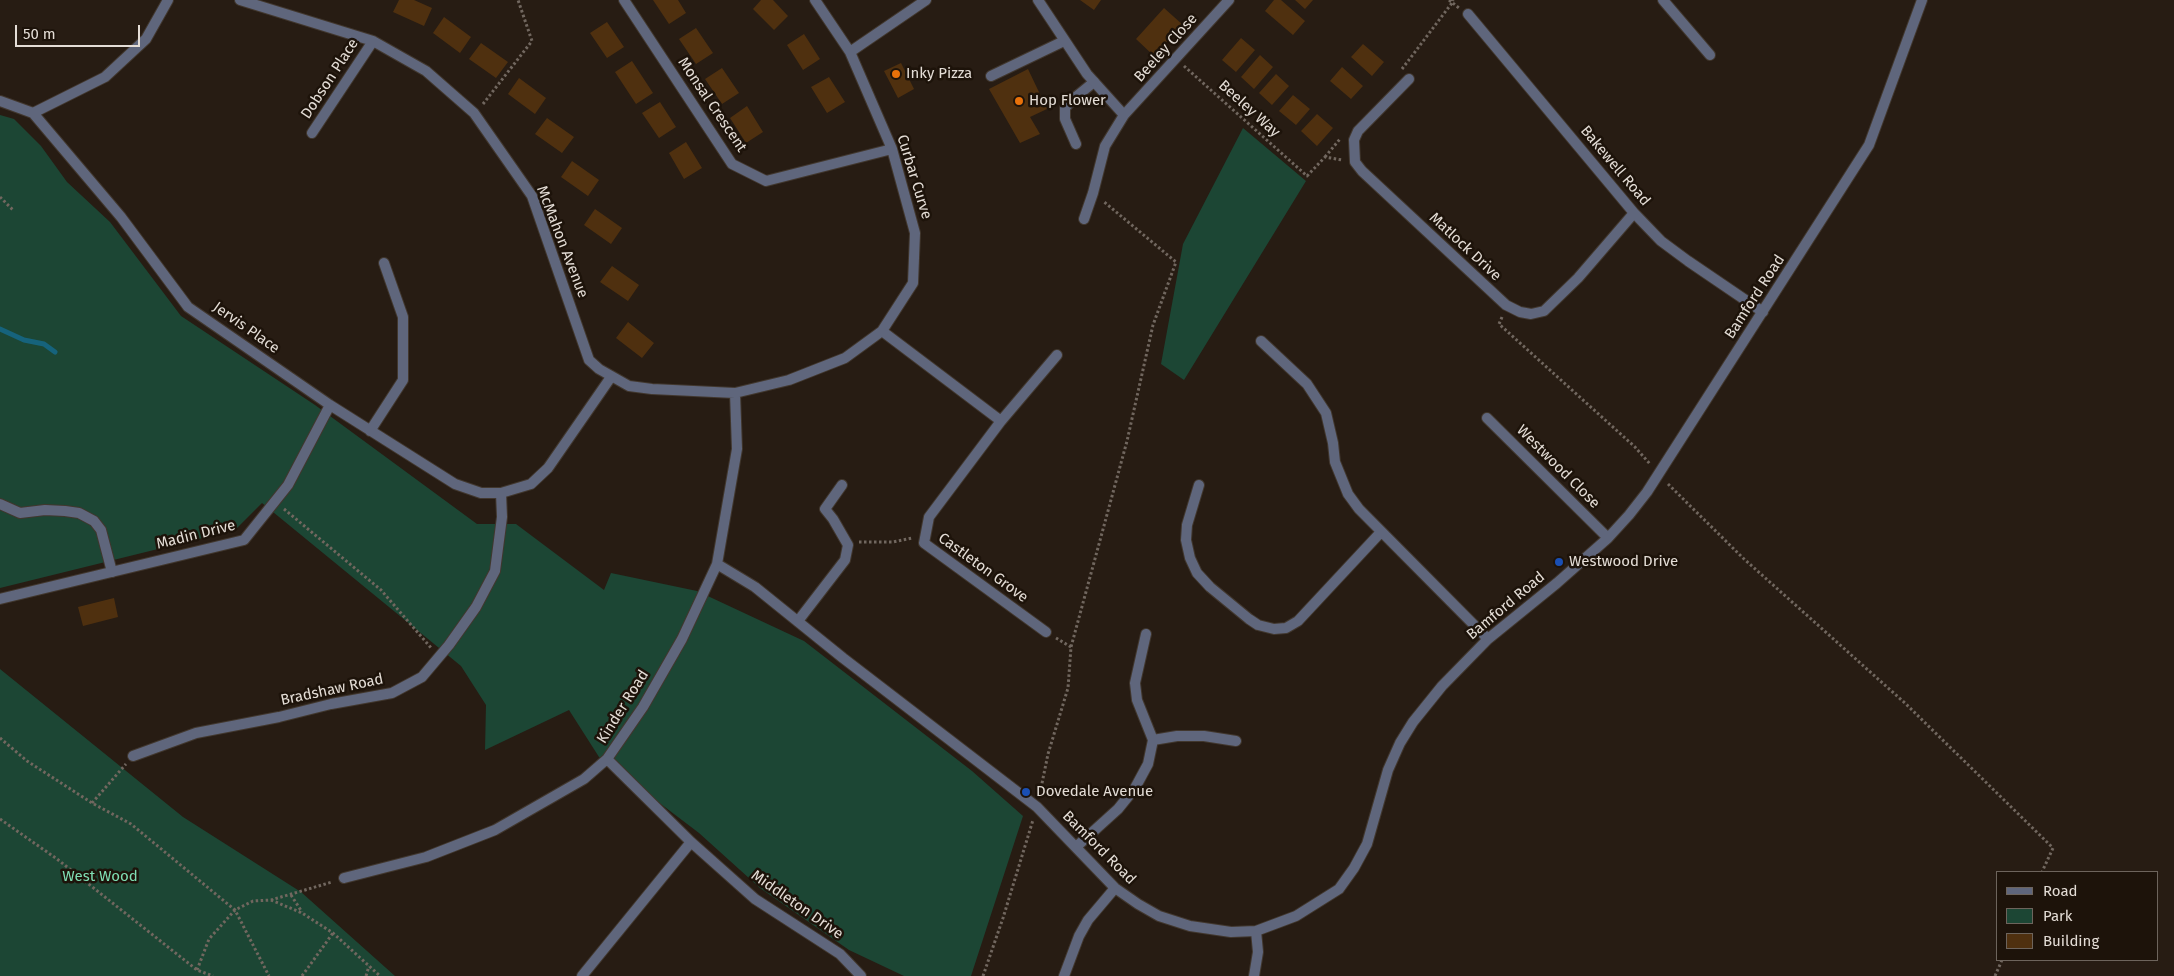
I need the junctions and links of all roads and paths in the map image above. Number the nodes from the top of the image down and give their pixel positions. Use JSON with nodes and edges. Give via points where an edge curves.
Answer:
{"nodes":[{"id":1,"x":168,"y":0,"type":"edge"},
{"id":2,"x":240,"y":0,"type":"edge"},
{"id":3,"x":518,"y":0,"type":"edge"},
{"id":4,"x":624,"y":0,"type":"edge"},
{"id":5,"x":815,"y":0,"type":"edge"},
{"id":6,"x":926,"y":0,"type":"edge"},
{"id":7,"x":1038,"y":0,"type":"edge"},
{"id":8,"x":1230,"y":0,"type":"edge"},
{"id":9,"x":1453,"y":0,"type":"edge"},
{"id":10,"x":1663,"y":0,"type":"edge"},
{"id":11,"x":1922,"y":0,"type":"edge"},
{"id":12,"x":1468,"y":14,"type":"dead end"},
{"id":13,"x":373,"y":41,"type":"junction"},
{"id":14,"x":1064,"y":41,"type":"junction"},
{"id":15,"x":850,"y":52,"type":"junction"},
{"id":16,"x":1710,"y":55,"type":"dead end"},
{"id":17,"x":1176,"y":58,"type":"junction"},
{"id":18,"x":991,"y":76,"type":"dead end"},
{"id":19,"x":1409,"y":79,"type":"joint"},
{"id":20,"x":1094,"y":82,"type":"junction"},
{"id":21,"x":0,"y":101,"type":"edge"},
{"id":22,"x":33,"y":112,"type":"junction"},
{"id":23,"x":474,"y":113,"type":"junction"},
{"id":24,"x":1124,"y":115,"type":"junction"},
{"id":25,"x":312,"y":133,"type":"dead end"},
{"id":26,"x":1076,"y":144,"type":"dead end"},
{"id":27,"x":892,"y":149,"type":"junction"},
{"id":28,"x":1355,"y":162,"type":"junction"},
{"id":29,"x":1093,"y":193,"type":"junction"},
{"id":30,"x":0,"y":197,"type":"edge"},
{"id":31,"x":14,"y":211,"type":"dead end"},
{"id":32,"x":1634,"y":213,"type":"junction"},
{"id":33,"x":1084,"y":218,"type":"dead end"},
{"id":34,"x":384,"y":263,"type":"dead end"},
{"id":35,"x":1506,"y":305,"type":"junction"},
{"id":36,"x":1763,"y":312,"type":"junction"},
{"id":37,"x":882,"y":331,"type":"junction"},
{"id":38,"x":1261,"y":341,"type":"dead end"},
{"id":39,"x":1057,"y":355,"type":"dead end"},
{"id":40,"x":611,"y":377,"type":"junction"},
{"id":41,"x":736,"y":393,"type":"junction"},
{"id":42,"x":330,"y":406,"type":"junction"},
{"id":43,"x":1487,"y":418,"type":"dead end"},
{"id":44,"x":1001,"y":421,"type":"junction"},
{"id":45,"x":370,"y":431,"type":"junction"},
{"id":46,"x":1658,"y":474,"type":"junction"},
{"id":47,"x":842,"y":485,"type":"dead end"},
{"id":48,"x":1199,"y":485,"type":"dead end"},
{"id":49,"x":501,"y":493,"type":"junction"},
{"id":50,"x":275,"y":501,"type":"junction"},
{"id":51,"x":0,"y":504,"type":"edge"},
{"id":52,"x":1382,"y":532,"type":"junction"},
{"id":53,"x":925,"y":536,"type":"junction"},
{"id":54,"x":1608,"y":538,"type":"junction"},
{"id":55,"x":847,"y":543,"type":"junction"},
{"id":56,"x":717,"y":564,"type":"junction"},
{"id":57,"x":112,"y":572,"type":"junction"},
{"id":58,"x":0,"y":599,"type":"edge"},
{"id":59,"x":798,"y":622,"type":"junction"},
{"id":60,"x":1046,"y":632,"type":"dead end"},
{"id":61,"x":1146,"y":634,"type":"dead end"},
{"id":62,"x":1488,"y":639,"type":"junction"},
{"id":63,"x":439,"y":656,"type":"junction"},
{"id":64,"x":0,"y":738,"type":"edge"},
{"id":65,"x":1153,"y":740,"type":"junction"},
{"id":66,"x":1236,"y":742,"type":"dead end"},
{"id":67,"x":133,"y":756,"type":"joint"},
{"id":68,"x":608,"y":760,"type":"junction"},
{"id":69,"x":92,"y":804,"type":"junction"},
{"id":70,"x":1037,"y":807,"type":"junction"},
{"id":71,"x":0,"y":819,"type":"edge"},
{"id":72,"x":691,"y":842,"type":"junction"},
{"id":73,"x":1076,"y":847,"type":"junction"},
{"id":74,"x":2042,"y":871,"type":"edge"},
{"id":75,"x":344,"y":878,"type":"joint"},
{"id":76,"x":1115,"y":888,"type":"junction"},
{"id":77,"x":291,"y":894,"type":"junction"},
{"id":78,"x":271,"y":900,"type":"junction"},
{"id":79,"x":235,"y":910,"type":"junction"},
{"id":80,"x":302,"y":913,"type":"junction"},
{"id":81,"x":1256,"y":931,"type":"junction"},
{"id":82,"x":332,"y":933,"type":"junction"},
{"id":83,"x":2002,"y":961,"type":"edge"},
{"id":84,"x":369,"y":966,"type":"junction"},
{"id":85,"x":197,"y":970,"type":"junction"},
{"id":86,"x":213,"y":976,"type":"edge"},
{"id":87,"x":269,"y":976,"type":"edge"},
{"id":88,"x":302,"y":976,"type":"edge"},
{"id":89,"x":366,"y":976,"type":"edge"},
{"id":90,"x":380,"y":976,"type":"edge"},
{"id":91,"x":582,"y":976,"type":"edge"},
{"id":92,"x":860,"y":976,"type":"edge"},
{"id":93,"x":983,"y":976,"type":"edge"},
{"id":94,"x":1064,"y":976,"type":"edge"},
{"id":95,"x":1254,"y":976,"type":"edge"},
{"id":96,"x":1995,"y":976,"type":"edge"}],
"edges":[{"from":1,"to":22,"type":"street","via":[[146,39],[105,77]]},
{"from":2,"to":13,"type":"street","name":"McMahon Avenue"},
{"from":3,"to":23,"type":"path","via":[[532,41]]},
{"from":4,"to":27,"type":"street","name":"Monsal Crescent","via":[[732,164],[766,181]]},
{"from":5,"to":15,"type":"street","name":"Curbar Curve"},
{"from":6,"to":15,"type":"street"},
{"from":7,"to":14,"type":"street"},
{"from":8,"to":17,"type":"street","name":"Beeley Close"},
{"from":9,"to":19,"type":"path","via":[[1401,68]]},
{"from":10,"to":16,"type":"street"},
{"from":11,"to":36,"type":"street","name":"Bamford Road","via":[[1869,145]]},
{"from":12,"to":32,"type":"street","name":"Bakewell Road"},
{"from":13,"to":23,"type":"street","name":"McMahon Avenue","via":[[426,71]]},
{"from":13,"to":25,"type":"street","name":"Dobson Place"},
{"from":14,"to":18,"type":"street"},
{"from":14,"to":20,"type":"street"},
{"from":15,"to":27,"type":"street","name":"Curbar Curve"},
{"from":17,"to":24,"type":"street","name":"Beeley Close"},
{"from":17,"to":28,"type":"path","name":"Beeley Way","via":[[1307,176],[1325,157]]},
{"from":19,"to":28,"type":"street","via":[[1358,132],[1354,140]]},
{"from":20,"to":24,"type":"street"},
{"from":20,"to":26,"type":"street","via":[[1065,108],[1065,119]]},
{"from":21,"to":22,"type":"street"},
{"from":22,"to":42,"type":"street","name":"Jervis Place","via":[[121,217],[188,307]]},
{"from":23,"to":40,"type":"street","name":"McMahon Avenue","via":[[532,196],[589,360]]},
{"from":24,"to":29,"type":"street","name":"Beeley Close","via":[[1106,146]]},
{"from":27,"to":37,"type":"street","name":"Curbar Curve","via":[[914,233],[913,283]]},
{"from":28,"to":35,"type":"street","name":"Matlock Drive"},
{"from":29,"to":33,"type":"street","name":"Beeley Close"},
{"from":29,"to":70,"type":"path","via":[[1176,262],[1153,325],[1127,441],[1070,647],[1068,688],[1048,754]]},
{"from":30,"to":31,"type":"path"},
{"from":32,"to":35,"type":"street","name":"Matlock Drive","via":[[1578,278],[1544,311],[1531,314]]},
{"from":32,"to":36,"type":"street","name":"Bakewell Road","via":[[1661,241]]},
{"from":34,"to":45,"type":"street","via":[[404,317],[404,380]]},
{"from":35,"to":46,"type":"path","via":[[1499,324],[1635,447]]},
{"from":36,"to":46,"type":"street","name":"Bamford Road"},
{"from":37,"to":41,"type":"street","name":"Curbar Curve","via":[[845,358],[789,380]]},
{"from":37,"to":44,"type":"street"},
{"from":38,"to":52,"type":"street","via":[[1307,384],[1318,400],[1326,413],[1335,462],[1348,494]]},
{"from":39,"to":44,"type":"street","name":"Castleton Grove"},
{"from":40,"to":41,"type":"street","name":"McMahon Avenue","via":[[629,386],[652,389]]},
{"from":40,"to":49,"type":"street","via":[[548,468],[531,484]]},
{"from":41,"to":56,"type":"street","name":"Kinder Road","via":[[738,449]]},
{"from":42,"to":45,"type":"street","name":"Jervis Place"},
{"from":42,"to":50,"type":"street","name":"Madin Drive","via":[[288,485]]},
{"from":43,"to":54,"type":"street","name":"Westwood Close"},
{"from":44,"to":53,"type":"street","name":"Castleton Grove","via":[[929,517]]},
{"from":45,"to":49,"type":"street","name":"Jervis Place","via":[[456,484],[481,493]]},
{"from":46,"to":54,"type":"street","name":"Bamford Road"},
{"from":46,"to":74,"type":"path","via":[[1743,558],[1906,704],[2053,848]]},
{"from":47,"to":55,"type":"street","via":[[825,510]]},
{"from":48,"to":52,"type":"street","via":[[1186,540],[1197,573],[1249,619],[1274,629],[1298,622]]},
{"from":49,"to":63,"type":"street","name":"Bradshaw Road","via":[[502,517],[494,571],[476,607]]},
{"from":50,"to":57,"type":"street","name":"Madin Drive","via":[[244,540]]},
{"from":50,"to":63,"type":"path","via":[[381,590]]},
{"from":51,"to":57,"type":"street","via":[[20,513],[64,511],[79,513],[94,521],[101,530]]},
{"from":52,"to":62,"type":"street"},
{"from":53,"to":55,"type":"path","via":[[893,542]]},
{"from":53,"to":60,"type":"street","name":"Castleton Grove","via":[[924,543]]},
{"from":54,"to":62,"type":"street","name":"Bamford Road"},
{"from":55,"to":59,"type":"street","via":[[845,560]]},
{"from":56,"to":59,"type":"street","via":[[755,587]]},
{"from":56,"to":68,"type":"street","name":"Kinder Road","via":[[682,639]]},
{"from":57,"to":58,"type":"street","name":"Madin Drive"},
{"from":59,"to":70,"type":"street"},
{"from":61,"to":65,"type":"street","via":[[1134,683],[1137,700]]},
{"from":62,"to":81,"type":"street","name":"Bamford Road","via":[[1442,686],[1400,743],[1388,770],[1366,844],[1339,888],[1296,916]]},
{"from":63,"to":67,"type":"street","name":"Bradshaw Road","via":[[422,677],[392,693],[196,733]]},
{"from":64,"to":69,"type":"path","via":[[27,761]]},
{"from":65,"to":66,"type":"street","via":[[1204,736]]},
{"from":65,"to":73,"type":"street","via":[[1148,764],[1135,788],[1118,809]]},
{"from":67,"to":69,"type":"path"},
{"from":68,"to":72,"type":"street","name":"Middleton Drive"},
{"from":68,"to":75,"type":"street","name":"Kinder Road","via":[[584,779],[495,830],[426,857]]},
{"from":69,"to":79,"type":"path","via":[[131,824]]},
{"from":70,"to":73,"type":"street","name":"Bamford Road"},
{"from":70,"to":93,"type":"path"},
{"from":71,"to":85,"type":"path","via":[[57,859]]},
{"from":72,"to":91,"type":"street"},
{"from":72,"to":92,"type":"street","name":"Middleton Drive","via":[[756,899],[840,954]]},
{"from":73,"to":76,"type":"street","name":"Bamford Road"},
{"from":75,"to":77,"type":"path"},
{"from":76,"to":81,"type":"street","name":"Bamford Road","via":[[1159,916],[1190,926],[1231,932]]},
{"from":76,"to":94,"type":"street","via":[[1088,920]]},
{"from":77,"to":78,"type":"path"},
{"from":77,"to":80,"type":"path"},
{"from":78,"to":79,"type":"path","via":[[253,901]]},
{"from":78,"to":80,"type":"path"},
{"from":79,"to":85,"type":"path","via":[[209,939]]},
{"from":79,"to":87,"type":"path"},
{"from":80,"to":82,"type":"path"},
{"from":81,"to":95,"type":"street","via":[[1258,952]]},
{"from":82,"to":84,"type":"path"},
{"from":82,"to":88,"type":"path"},
{"from":83,"to":96,"type":"path"},
{"from":84,"to":89,"type":"path"},
{"from":84,"to":90,"type":"path"},
{"from":85,"to":86,"type":"path"}]}
